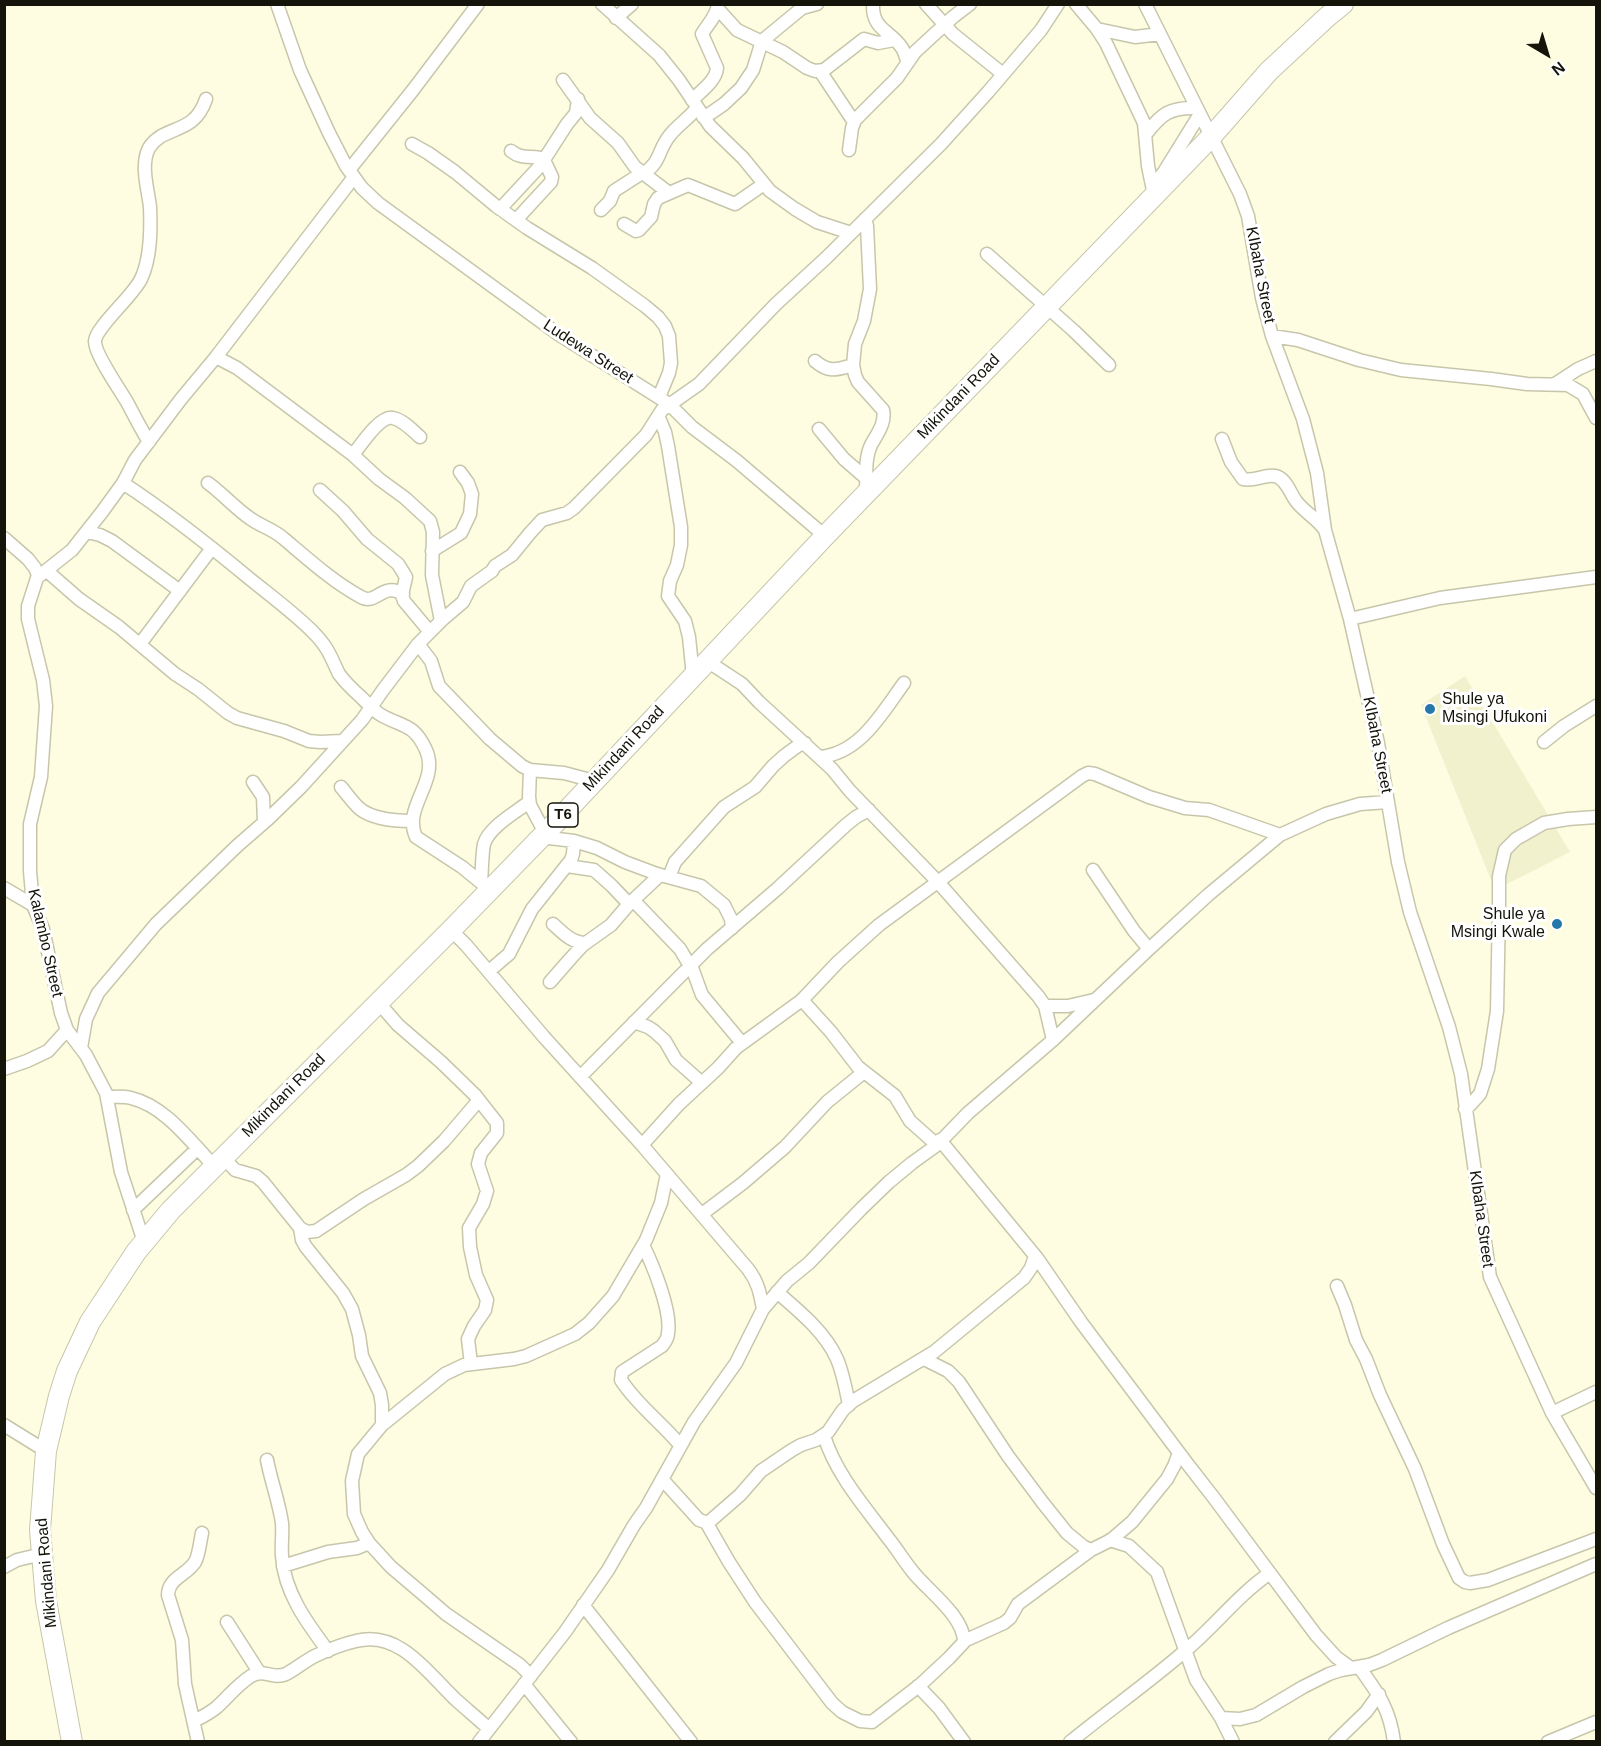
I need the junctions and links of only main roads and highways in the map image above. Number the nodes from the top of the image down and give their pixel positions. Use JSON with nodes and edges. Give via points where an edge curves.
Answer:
{"nodes":[{"id":1,"x":1343,"y":4,"type":"edge"},
{"id":2,"x":1330,"y":11,"type":"edge"},
{"id":3,"x":72,"y":1742,"type":"edge"}],
"edges":[{"from":1,"to":2,"type":"highway","name":"Mikindani Road","number":"T6"},
{"from":2,"to":3,"type":"highway","name":"Mikindani Road","number":"T6","via":[[867,487],[543,835],[485,886],[451,930],[218,1162],[144,1242],[90,1322],[77,1349],[58,1396],[46,1451],[40,1530],[46,1601]]}]}
